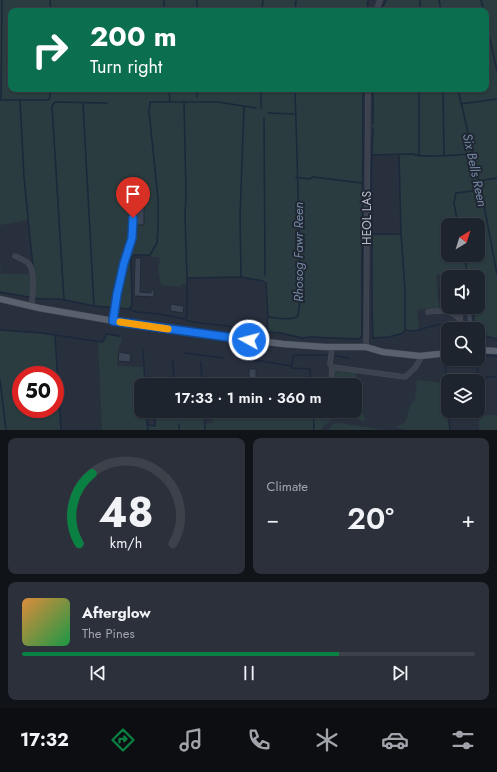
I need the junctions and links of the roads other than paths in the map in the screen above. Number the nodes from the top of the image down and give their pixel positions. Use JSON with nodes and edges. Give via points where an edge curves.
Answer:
{"nodes":[{"id":1,"x":368,"y":92,"type":"edge"},
{"id":2,"x":133,"y":218,"type":"dead end"},
{"id":3,"x":15,"y":256,"type":"dead end"},
{"id":4,"x":0,"y":300,"type":"edge"},
{"id":5,"x":30,"y":306,"type":"junction"},
{"id":6,"x":428,"y":312,"type":"dead end"},
{"id":7,"x":460,"y":314,"type":"edge"},
{"id":8,"x":113,"y":321,"type":"junction"},
{"id":9,"x":460,"y":321,"type":"joint"},
{"id":10,"x":332,"y":347,"type":"junction"},
{"id":11,"x":366,"y":347,"type":"junction"},
{"id":12,"x":485,"y":350,"type":"edge"},
{"id":13,"x":497,"y":351,"type":"edge"},
{"id":14,"x":441,"y":355,"type":"edge"},
{"id":15,"x":422,"y":356,"type":"junction"},
{"id":16,"x":332,"y":367,"type":"junction"},
{"id":17,"x":331,"y":378,"type":"edge"}],
"edges":[{"from":1,"to":11,"type":"street","name":"HEOL LAS"},
{"from":2,"to":8,"type":"street","via":[[132,238],[124,263]]},
{"from":3,"to":5,"type":"street","via":[[30,266],[33,297]]},
{"from":4,"to":5,"type":"main road"},
{"from":5,"to":8,"type":"main road"},
{"from":6,"to":9,"type":"street","via":[[450,312]]},
{"from":7,"to":9,"type":"street"},
{"from":8,"to":10,"type":"main road","via":[[283,344]]},
{"from":10,"to":11,"type":"main road"},
{"from":10,"to":16,"type":"street"},
{"from":11,"to":15,"type":"main road","via":[[383,352]]},
{"from":12,"to":13,"type":"main road"},
{"from":14,"to":15,"type":"main road"},
{"from":15,"to":16,"type":"street","via":[[406,377]]},
{"from":16,"to":17,"type":"street"}]}
